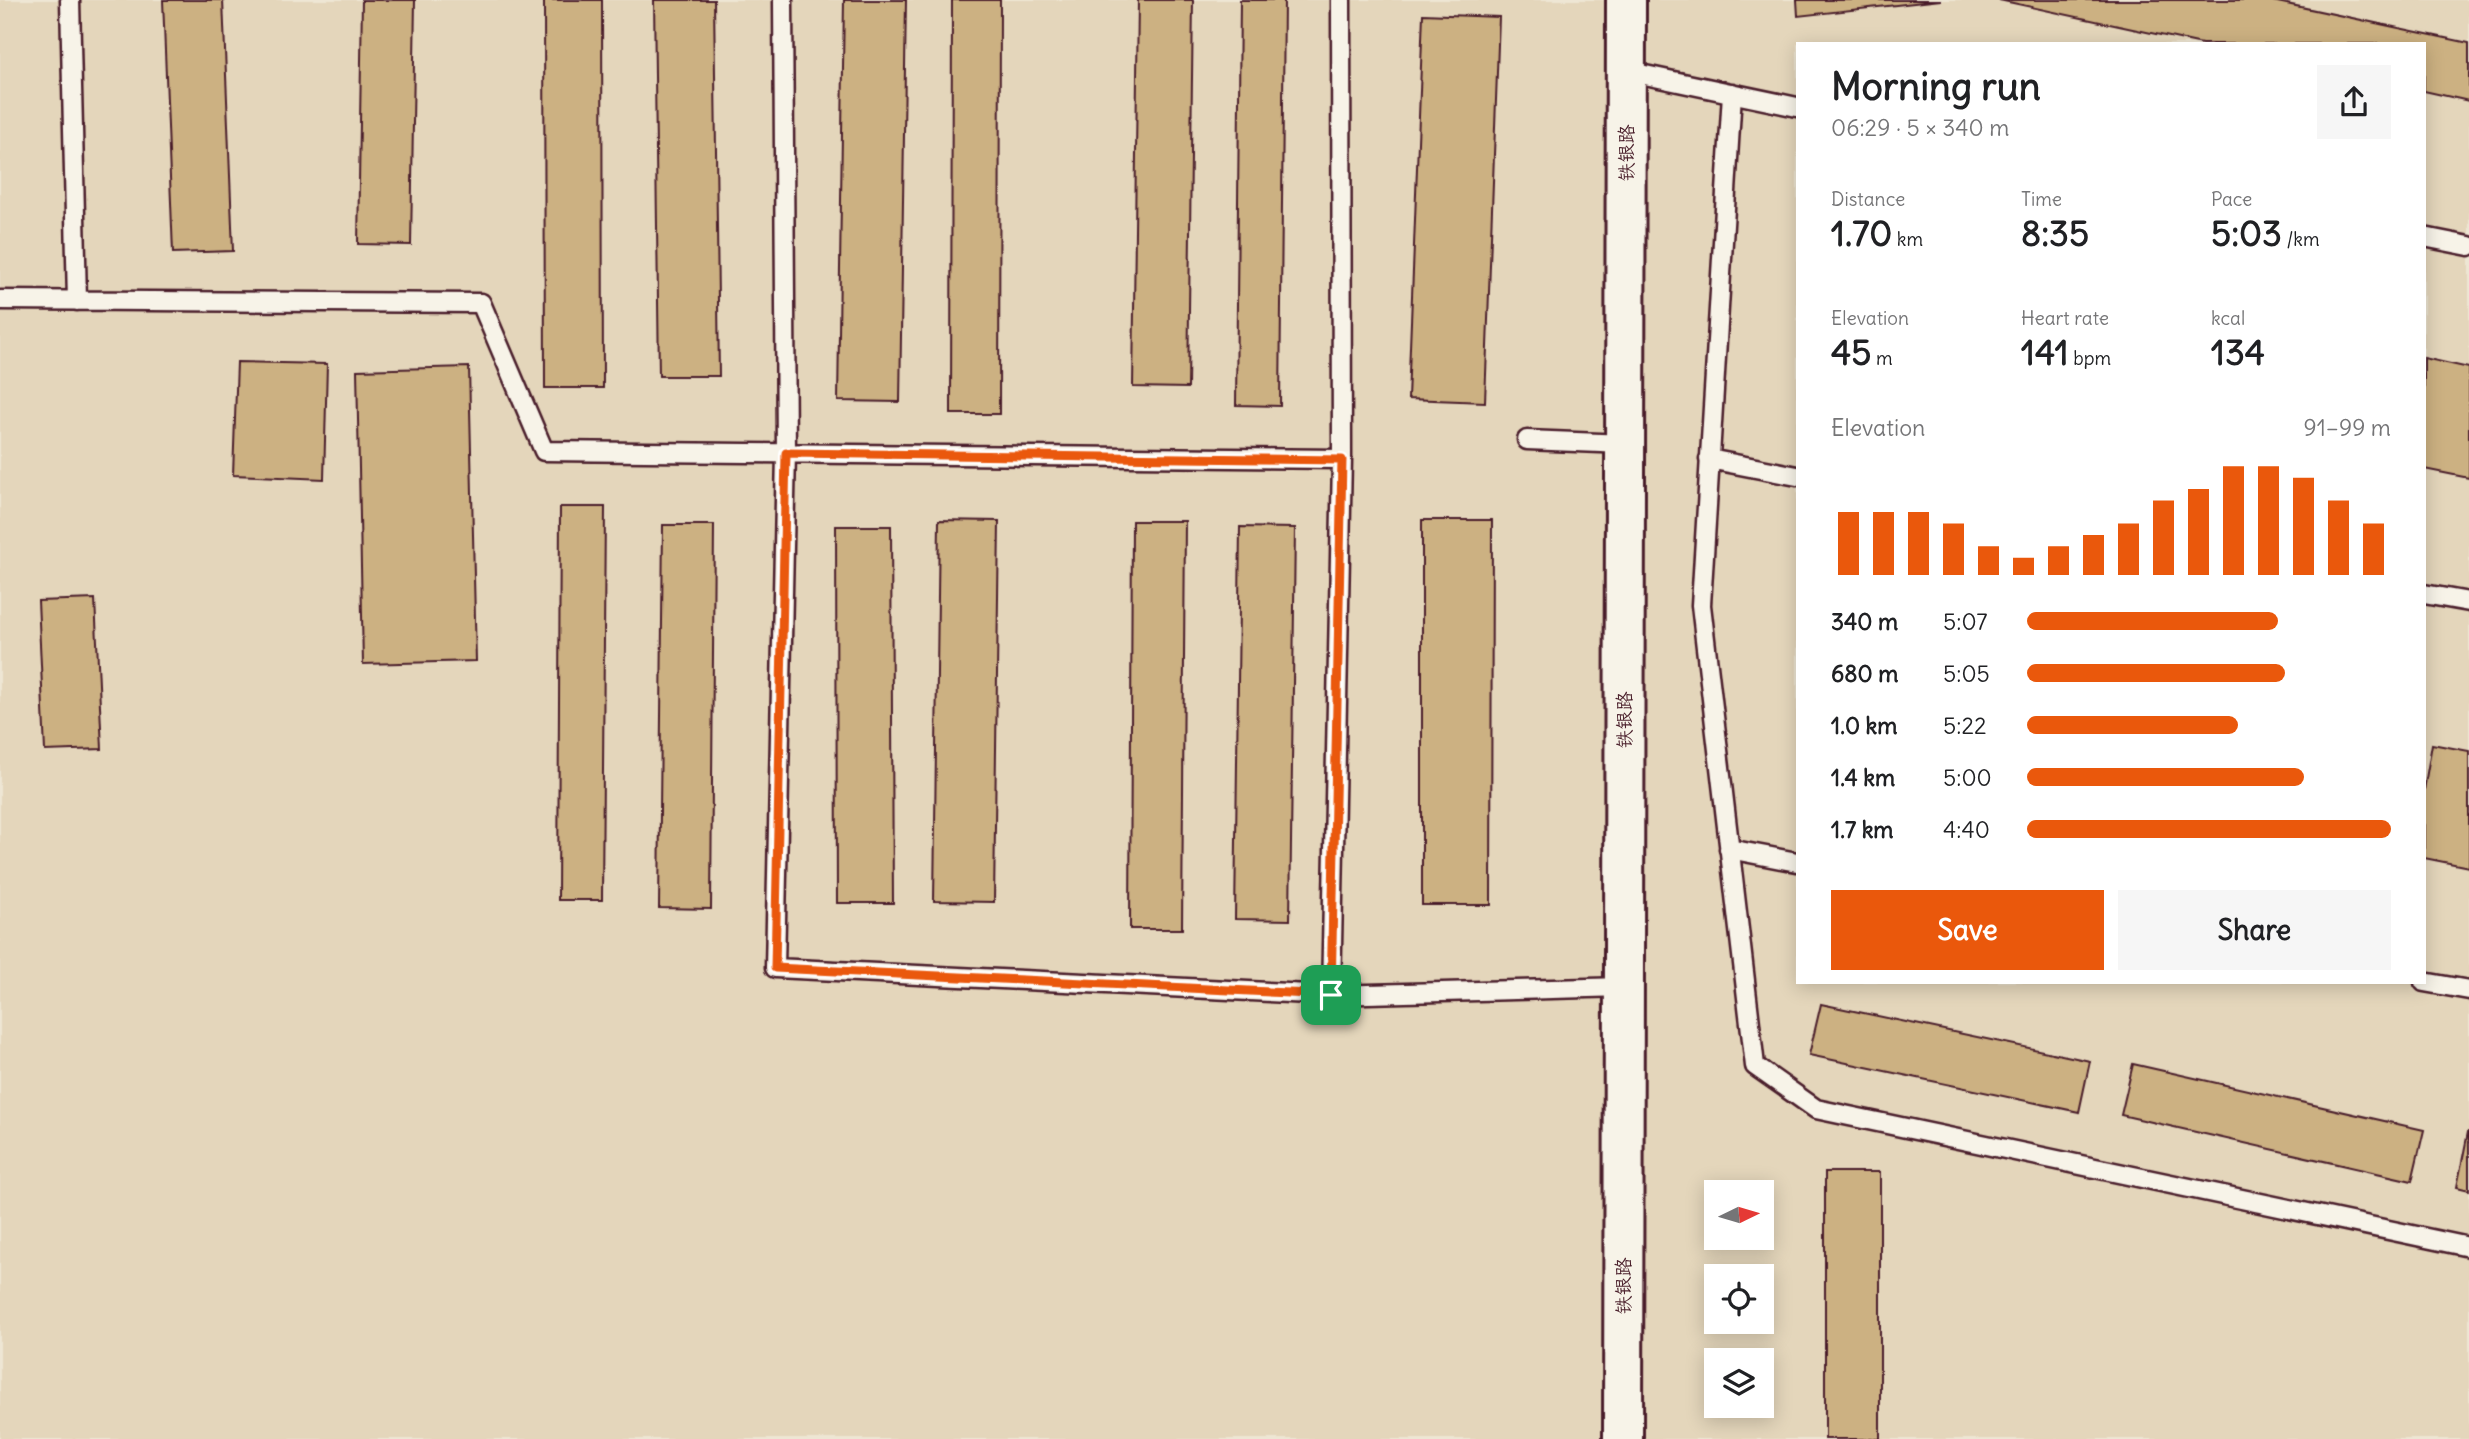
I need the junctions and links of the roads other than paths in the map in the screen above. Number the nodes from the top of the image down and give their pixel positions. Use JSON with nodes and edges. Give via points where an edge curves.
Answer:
{"nodes":[{"id":1,"x":70,"y":0,"type":"edge"},
{"id":2,"x":783,"y":0,"type":"edge"},
{"id":3,"x":1341,"y":0,"type":"edge"},
{"id":4,"x":1626,"y":0,"type":"edge"},
{"id":5,"x":1626,"y":71,"type":"junction"},
{"id":6,"x":1732,"y":93,"type":"junction"},
{"id":7,"x":1796,"y":107,"type":"edge"},
{"id":8,"x":2426,"y":237,"type":"edge"},
{"id":9,"x":2469,"y":246,"type":"edge"},
{"id":10,"x":0,"y":300,"type":"edge"},
{"id":11,"x":78,"y":300,"type":"junction"},
{"id":12,"x":1527,"y":440,"type":"dead end"},
{"id":13,"x":1625,"y":444,"type":"junction"},
{"id":14,"x":786,"y":453,"type":"junction"},
{"id":15,"x":1709,"y":459,"type":"junction"},
{"id":16,"x":1342,"y":460,"type":"junction"},
{"id":17,"x":1796,"y":475,"type":"edge"},
{"id":18,"x":2426,"y":594,"type":"edge"},
{"id":19,"x":2469,"y":602,"type":"edge"},
{"id":20,"x":1729,"y":849,"type":"junction"},
{"id":21,"x":1796,"y":862,"type":"edge"},
{"id":22,"x":2426,"y":982,"type":"edge"},
{"id":23,"x":1623,"y":987,"type":"junction"},
{"id":24,"x":2469,"y":990,"type":"edge"},
{"id":25,"x":1331,"y":995,"type":"junction"},
{"id":26,"x":2469,"y":1247,"type":"edge"},
{"id":27,"x":1623,"y":1439,"type":"edge"}],
"edges":[{"from":1,"to":11,"type":"lane"},
{"from":2,"to":14,"type":"lane"},
{"from":3,"to":16,"type":"lane"},
{"from":4,"to":5,"type":"main road","name":"铁银路"},
{"from":5,"to":6,"type":"lane"},
{"from":5,"to":13,"type":"main road","name":"铁银路"},
{"from":6,"to":7,"type":"lane"},
{"from":6,"to":15,"type":"lane"},
{"from":8,"to":9,"type":"lane"},
{"from":10,"to":11,"type":"lane"},
{"from":11,"to":14,"type":"lane","via":[[481,303],[544,451]]},
{"from":12,"to":13,"type":"lane"},
{"from":13,"to":23,"type":"main road","name":"铁银路"},
{"from":14,"to":16,"type":"lane"},
{"from":14,"to":25,"type":"lane","via":[[775,968]]},
{"from":15,"to":17,"type":"lane"},
{"from":15,"to":20,"type":"lane","via":[[1701,605]]},
{"from":16,"to":25,"type":"lane"},
{"from":18,"to":19,"type":"lane"},
{"from":20,"to":21,"type":"lane"},
{"from":20,"to":26,"type":"lane","via":[[1755,1066],[1816,1109]]},
{"from":22,"to":24,"type":"lane"},
{"from":23,"to":25,"type":"lane"},
{"from":23,"to":27,"type":"main road","name":"铁银路"}]}
